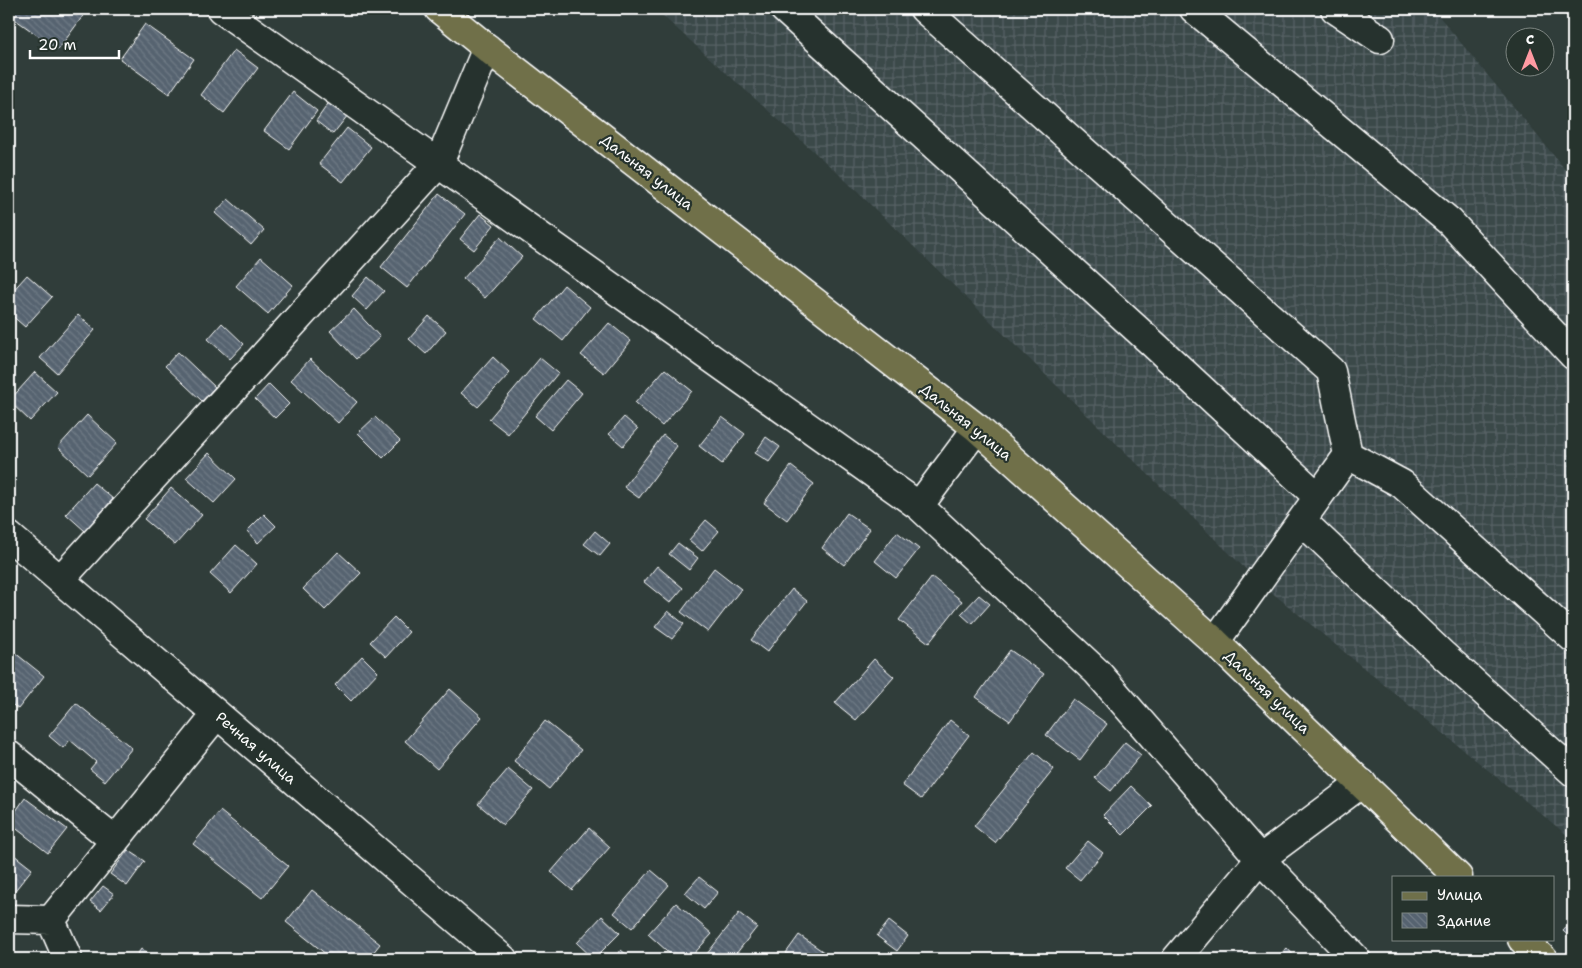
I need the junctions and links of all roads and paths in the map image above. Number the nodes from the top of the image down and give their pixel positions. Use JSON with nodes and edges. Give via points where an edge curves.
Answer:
{"nodes":[{"id":1,"x":221,"y":9,"type":"edge"},
{"id":2,"x":439,"y":9,"type":"edge"},
{"id":3,"x":784,"y":9,"type":"edge"},
{"id":4,"x":924,"y":9,"type":"edge"},
{"id":5,"x":1194,"y":9,"type":"edge"},
{"id":6,"x":1335,"y":9,"type":"edge"},
{"id":7,"x":1380,"y":39,"type":"dead end"},
{"id":8,"x":487,"y":48,"type":"junction"},
{"id":9,"x":439,"y":163,"type":"junction"},
{"id":10,"x":1573,"y":355,"type":"edge"},
{"id":11,"x":977,"y":428,"type":"junction"},
{"id":12,"x":1348,"y":455,"type":"junction"},
{"id":13,"x":1318,"y":497,"type":"junction"},
{"id":14,"x":919,"y":506,"type":"junction"},
{"id":15,"x":1302,"y":521,"type":"junction"},
{"id":16,"x":9,"y":536,"type":"edge"},
{"id":17,"x":60,"y":580,"type":"junction"},
{"id":18,"x":1573,"y":638,"type":"edge"},
{"id":19,"x":1215,"y":642,"type":"junction"},
{"id":20,"x":217,"y":714,"type":"junction"},
{"id":21,"x":9,"y":755,"type":"edge"},
{"id":22,"x":1573,"y":772,"type":"edge"},
{"id":23,"x":1362,"y":783,"type":"junction"},
{"id":24,"x":115,"y":841,"type":"junction"},
{"id":25,"x":1260,"y":859,"type":"junction"},
{"id":26,"x":1457,"y":876,"type":"edge"},
{"id":27,"x":9,"y":919,"type":"edge"},
{"id":28,"x":52,"y":920,"type":"junction"},
{"id":29,"x":1523,"y":940,"type":"edge"},
{"id":30,"x":68,"y":959,"type":"edge"},
{"id":31,"x":503,"y":959,"type":"edge"},
{"id":32,"x":1176,"y":959,"type":"edge"},
{"id":33,"x":1356,"y":959,"type":"edge"},
{"id":34,"x":1543,"y":959,"type":"edge"}],
"edges":[{"from":1,"to":9,"type":"street"},
{"from":2,"to":8,"type":"main road","name":"Дальняя улица"},
{"from":3,"to":13,"type":"street"},
{"from":4,"to":12,"type":"street","via":[[1331,370]]},
{"from":5,"to":10,"type":"street","via":[[1450,222]]},
{"from":6,"to":7,"type":"street"},
{"from":8,"to":9,"type":"street"},
{"from":8,"to":11,"type":"main road","name":"Дальняя улица"},
{"from":9,"to":14,"type":"street"},
{"from":9,"to":17,"type":"street"},
{"from":11,"to":14,"type":"street"},
{"from":11,"to":19,"type":"main road","name":"Дальняя улица"},
{"from":12,"to":13,"type":"street"},
{"from":12,"to":18,"type":"street","via":[[1402,484]]},
{"from":13,"to":15,"type":"street"},
{"from":14,"to":25,"type":"street","via":[[1097,672]]},
{"from":15,"to":19,"type":"street"},
{"from":15,"to":22,"type":"street"},
{"from":16,"to":17,"type":"street","name":"Речная улица"},
{"from":17,"to":20,"type":"street","name":"Речная улица"},
{"from":19,"to":23,"type":"main road","name":"Дальняя улица"},
{"from":20,"to":24,"type":"street"},
{"from":20,"to":31,"type":"street","name":"Речная улица"},
{"from":21,"to":24,"type":"street"},
{"from":23,"to":25,"type":"street"},
{"from":23,"to":26,"type":"main road","name":"Дальняя улица"},
{"from":24,"to":28,"type":"street"},
{"from":25,"to":32,"type":"street"},
{"from":25,"to":33,"type":"street"},
{"from":27,"to":28,"type":"street"},
{"from":28,"to":30,"type":"street"},
{"from":29,"to":34,"type":"main road"}]}
